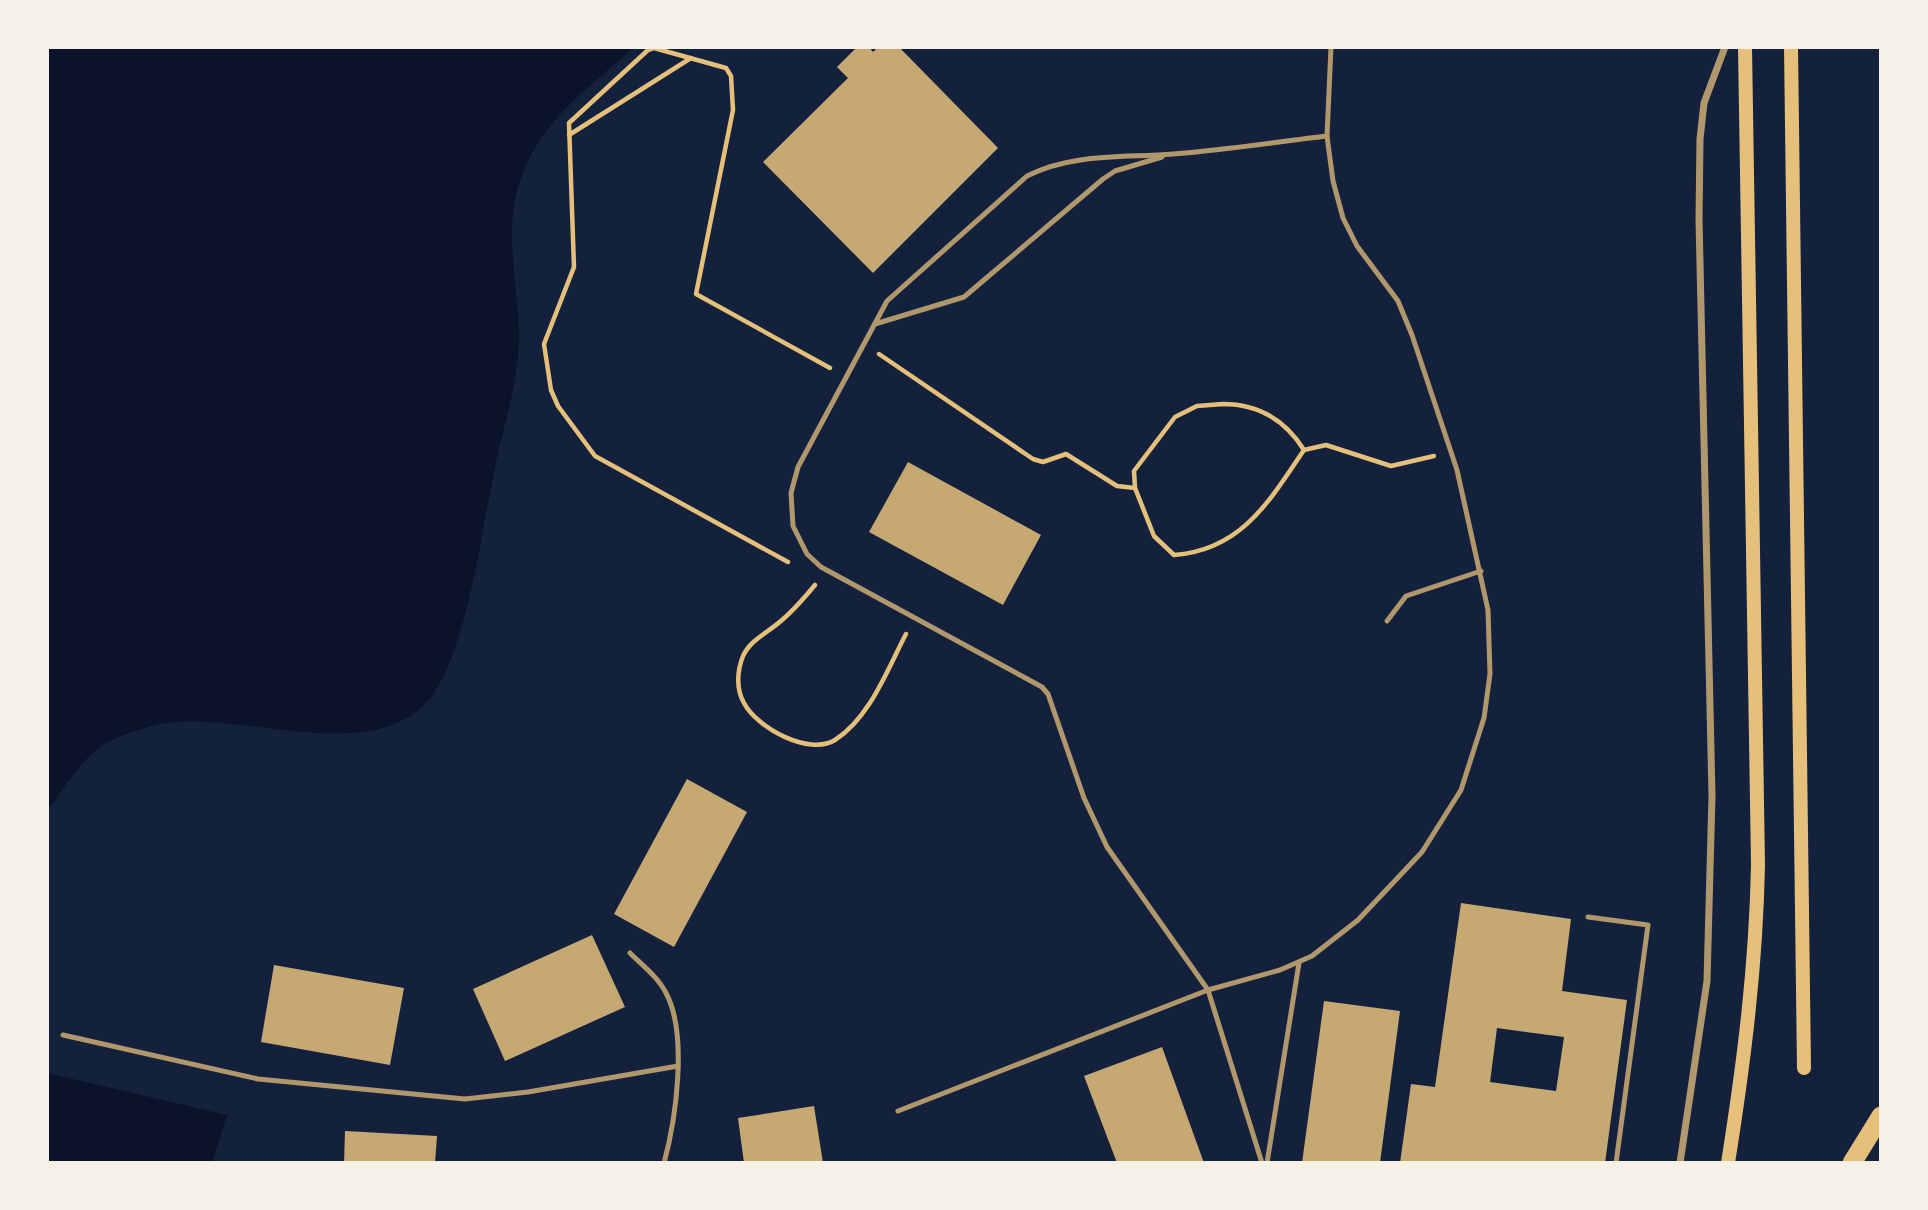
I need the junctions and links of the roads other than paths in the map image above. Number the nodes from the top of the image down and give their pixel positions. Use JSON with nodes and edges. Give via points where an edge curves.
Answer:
{"nodes":[{"id":1,"x":1331,"y":47,"type":"edge"},
{"id":2,"x":1725,"y":47,"type":"edge"},
{"id":3,"x":1745,"y":47,"type":"edge"},
{"id":4,"x":1791,"y":47,"type":"edge"},
{"id":5,"x":1327,"y":136,"type":"junction"},
{"id":6,"x":1172,"y":154,"type":"junction"},
{"id":7,"x":875,"y":324,"type":"junction"},
{"id":8,"x":1481,"y":571,"type":"junction"},
{"id":9,"x":1387,"y":621,"type":"dead end"},
{"id":10,"x":1588,"y":917,"type":"dead end"},
{"id":11,"x":630,"y":953,"type":"dead end"},
{"id":12,"x":1299,"y":963,"type":"junction"},
{"id":13,"x":1208,"y":990,"type":"junction"},
{"id":14,"x":63,"y":1035,"type":"dead end"},
{"id":15,"x":678,"y":1066,"type":"junction"},
{"id":16,"x":1804,"y":1068,"type":"dead end"},
{"id":17,"x":898,"y":1111,"type":"dead end"},
{"id":18,"x":1881,"y":1116,"type":"edge"},
{"id":19,"x":664,"y":1163,"type":"edge"},
{"id":20,"x":1264,"y":1163,"type":"edge"},
{"id":21,"x":1616,"y":1163,"type":"edge"},
{"id":22,"x":1680,"y":1163,"type":"edge"},
{"id":23,"x":1728,"y":1163,"type":"edge"},
{"id":24,"x":1852,"y":1163,"type":"edge"}],
"edges":[{"from":1,"to":5,"type":"lane"},
{"from":2,"to":22,"type":"street","via":[[1704,103],[1700,139],[1712,796],[1707,981]]},
{"from":3,"to":23,"type":"main road","via":[[1758,877],[1749,1026]]},
{"from":4,"to":16,"type":"main road"},
{"from":5,"to":6,"type":"lane"},
{"from":5,"to":8,"type":"lane","via":[[1343,218],[1357,246],[1398,301],[1451,452]]},
{"from":6,"to":7,"type":"lane","via":[[1109,175],[964,297]]},
{"from":6,"to":7,"type":"lane","via":[[1096,158],[1049,166],[1027,176],[898,290]]},
{"from":7,"to":13,"type":"lane","via":[[798,467],[791,493],[793,526],[807,554],[828,570],[1042,687],[1107,847]]},
{"from":8,"to":9,"type":"lane","via":[[1406,596]]},
{"from":8,"to":12,"type":"lane","via":[[1488,610],[1490,674],[1484,718],[1461,790],[1422,852],[1358,920]]},
{"from":10,"to":21,"type":"lane","via":[[1648,925]]},
{"from":11,"to":15,"type":"lane","via":[[669,998]]},
{"from":12,"to":13,"type":"lane"},
{"from":12,"to":20,"type":"lane"},
{"from":13,"to":17,"type":"lane"},
{"from":13,"to":20,"type":"lane"},
{"from":14,"to":15,"type":"lane","via":[[258,1079],[466,1098]]},
{"from":15,"to":19,"type":"lane","via":[[674,1126]]},
{"from":18,"to":24,"type":"highway"}]}
